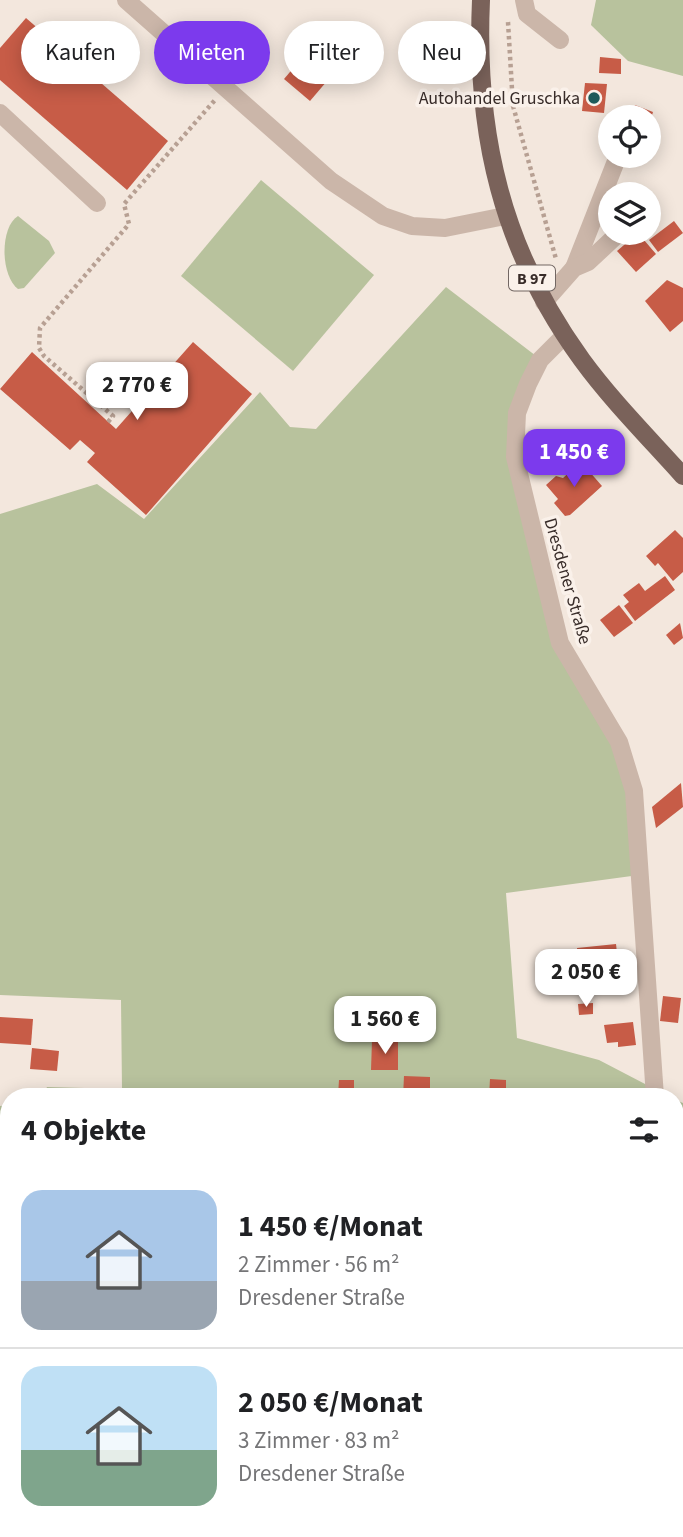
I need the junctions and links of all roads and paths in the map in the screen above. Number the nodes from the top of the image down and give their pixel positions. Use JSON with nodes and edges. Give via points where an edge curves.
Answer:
{"nodes":[{"id":1,"x":126,"y":0,"type":"edge"},
{"id":2,"x":481,"y":0,"type":"edge"},
{"id":3,"x":524,"y":0,"type":"edge"},
{"id":4,"x":508,"y":13,"type":"dead end"},
{"id":5,"x":559,"y":40,"type":"dead end"},
{"id":6,"x":225,"y":88,"type":"junction"},
{"id":7,"x":0,"y":113,"type":"edge"},
{"id":8,"x":613,"y":168,"type":"edge"},
{"id":9,"x":97,"y":203,"type":"dead end"},
{"id":10,"x":505,"y":216,"type":"junction"},
{"id":11,"x":606,"y":245,"type":"edge"},
{"id":12,"x":568,"y":275,"type":"junction"},
{"id":13,"x":544,"y":302,"type":"junction"},
{"id":14,"x":565,"y":335,"type":"junction"},
{"id":15,"x":108,"y":422,"type":"dead end"},
{"id":16,"x":683,"y":476,"type":"edge"},
{"id":17,"x":654,"y":1088,"type":"edge"}],
"edges":[{"from":1,"to":6,"type":"street"},
{"from":2,"to":10,"type":"main road","number":"B 97","via":[[485,125]]},
{"from":3,"to":5,"type":"street","via":[[527,14]]},
{"from":4,"to":12,"type":"path","via":[[513,106]]},
{"from":6,"to":10,"type":"street","via":[[331,181],[383,216],[412,226],[445,228]]},
{"from":6,"to":15,"type":"path","via":[[124,204],[129,224],[40,328],[44,356],[113,416]]},
{"from":7,"to":9,"type":"street"},
{"from":8,"to":12,"type":"street"},
{"from":10,"to":13,"type":"main road","number":"B 97"},
{"from":11,"to":12,"type":"street"},
{"from":12,"to":13,"type":"street"},
{"from":13,"to":14,"type":"main road","number":"B 97"},
{"from":14,"to":16,"type":"main road","number":"B 97"},
{"from":14,"to":17,"type":"street","name":"Dresdener Straße","via":[[540,360],[528,384],[517,413],[515,457],[560,643],[619,742],[634,791]]}]}
